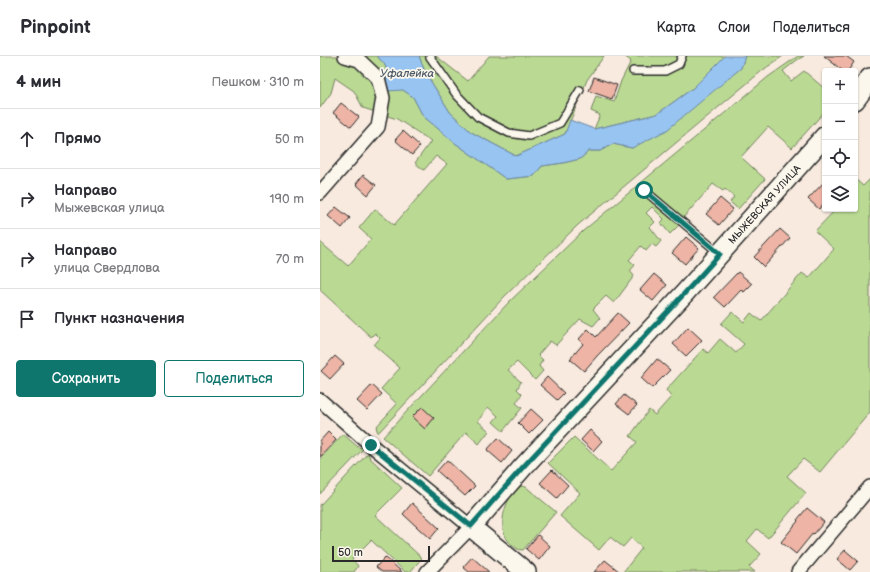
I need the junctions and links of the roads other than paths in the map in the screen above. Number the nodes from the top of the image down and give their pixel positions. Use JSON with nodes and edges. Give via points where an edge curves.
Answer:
{"nodes":[{"id":1,"x":344,"y":56,"type":"edge"},
{"id":2,"x":682,"y":56,"type":"edge"},
{"id":3,"x":431,"y":57,"type":"edge"},
{"id":4,"x":633,"y":71,"type":"dead end"},
{"id":5,"x":870,"y":78,"type":"edge"},
{"id":6,"x":580,"y":90,"type":"dead end"},
{"id":7,"x":858,"y":96,"type":"edge"},
{"id":8,"x":822,"y":139,"type":"edge"},
{"id":9,"x":644,"y":190,"type":"dead end"},
{"id":10,"x":320,"y":193,"type":"edge"},
{"id":11,"x":720,"y":254,"type":"junction"},
{"id":12,"x":320,"y":400,"type":"edge"},
{"id":13,"x":870,"y":487,"type":"edge"},
{"id":14,"x":471,"y":526,"type":"junction"},
{"id":15,"x":427,"y":572,"type":"edge"},
{"id":16,"x":526,"y":572,"type":"edge"},
{"id":17,"x":798,"y":572,"type":"edge"}],
"edges":[{"from":1,"to":10,"type":"street","via":[[359,60],[378,78],[383,98],[378,128]]},
{"from":2,"to":4,"type":"lane","via":[[678,64],[665,71]]},
{"from":3,"to":6,"type":"lane","via":[[456,94],[478,117],[509,133],[530,136],[560,123]]},
{"from":5,"to":7,"type":"street"},
{"from":8,"to":11,"type":"street","name":"МЫЖЕВСКАЯ УЛИЦА"},
{"from":9,"to":11,"type":"lane"},
{"from":11,"to":14,"type":"street","name":"МЫЖЕВСКАЯ УЛИЦА"},
{"from":12,"to":14,"type":"street"},
{"from":13,"to":17,"type":"street"},
{"from":14,"to":15,"type":"street","name":"МЫЖЕВСКАЯ УЛИЦА"},
{"from":14,"to":16,"type":"street"}]}
